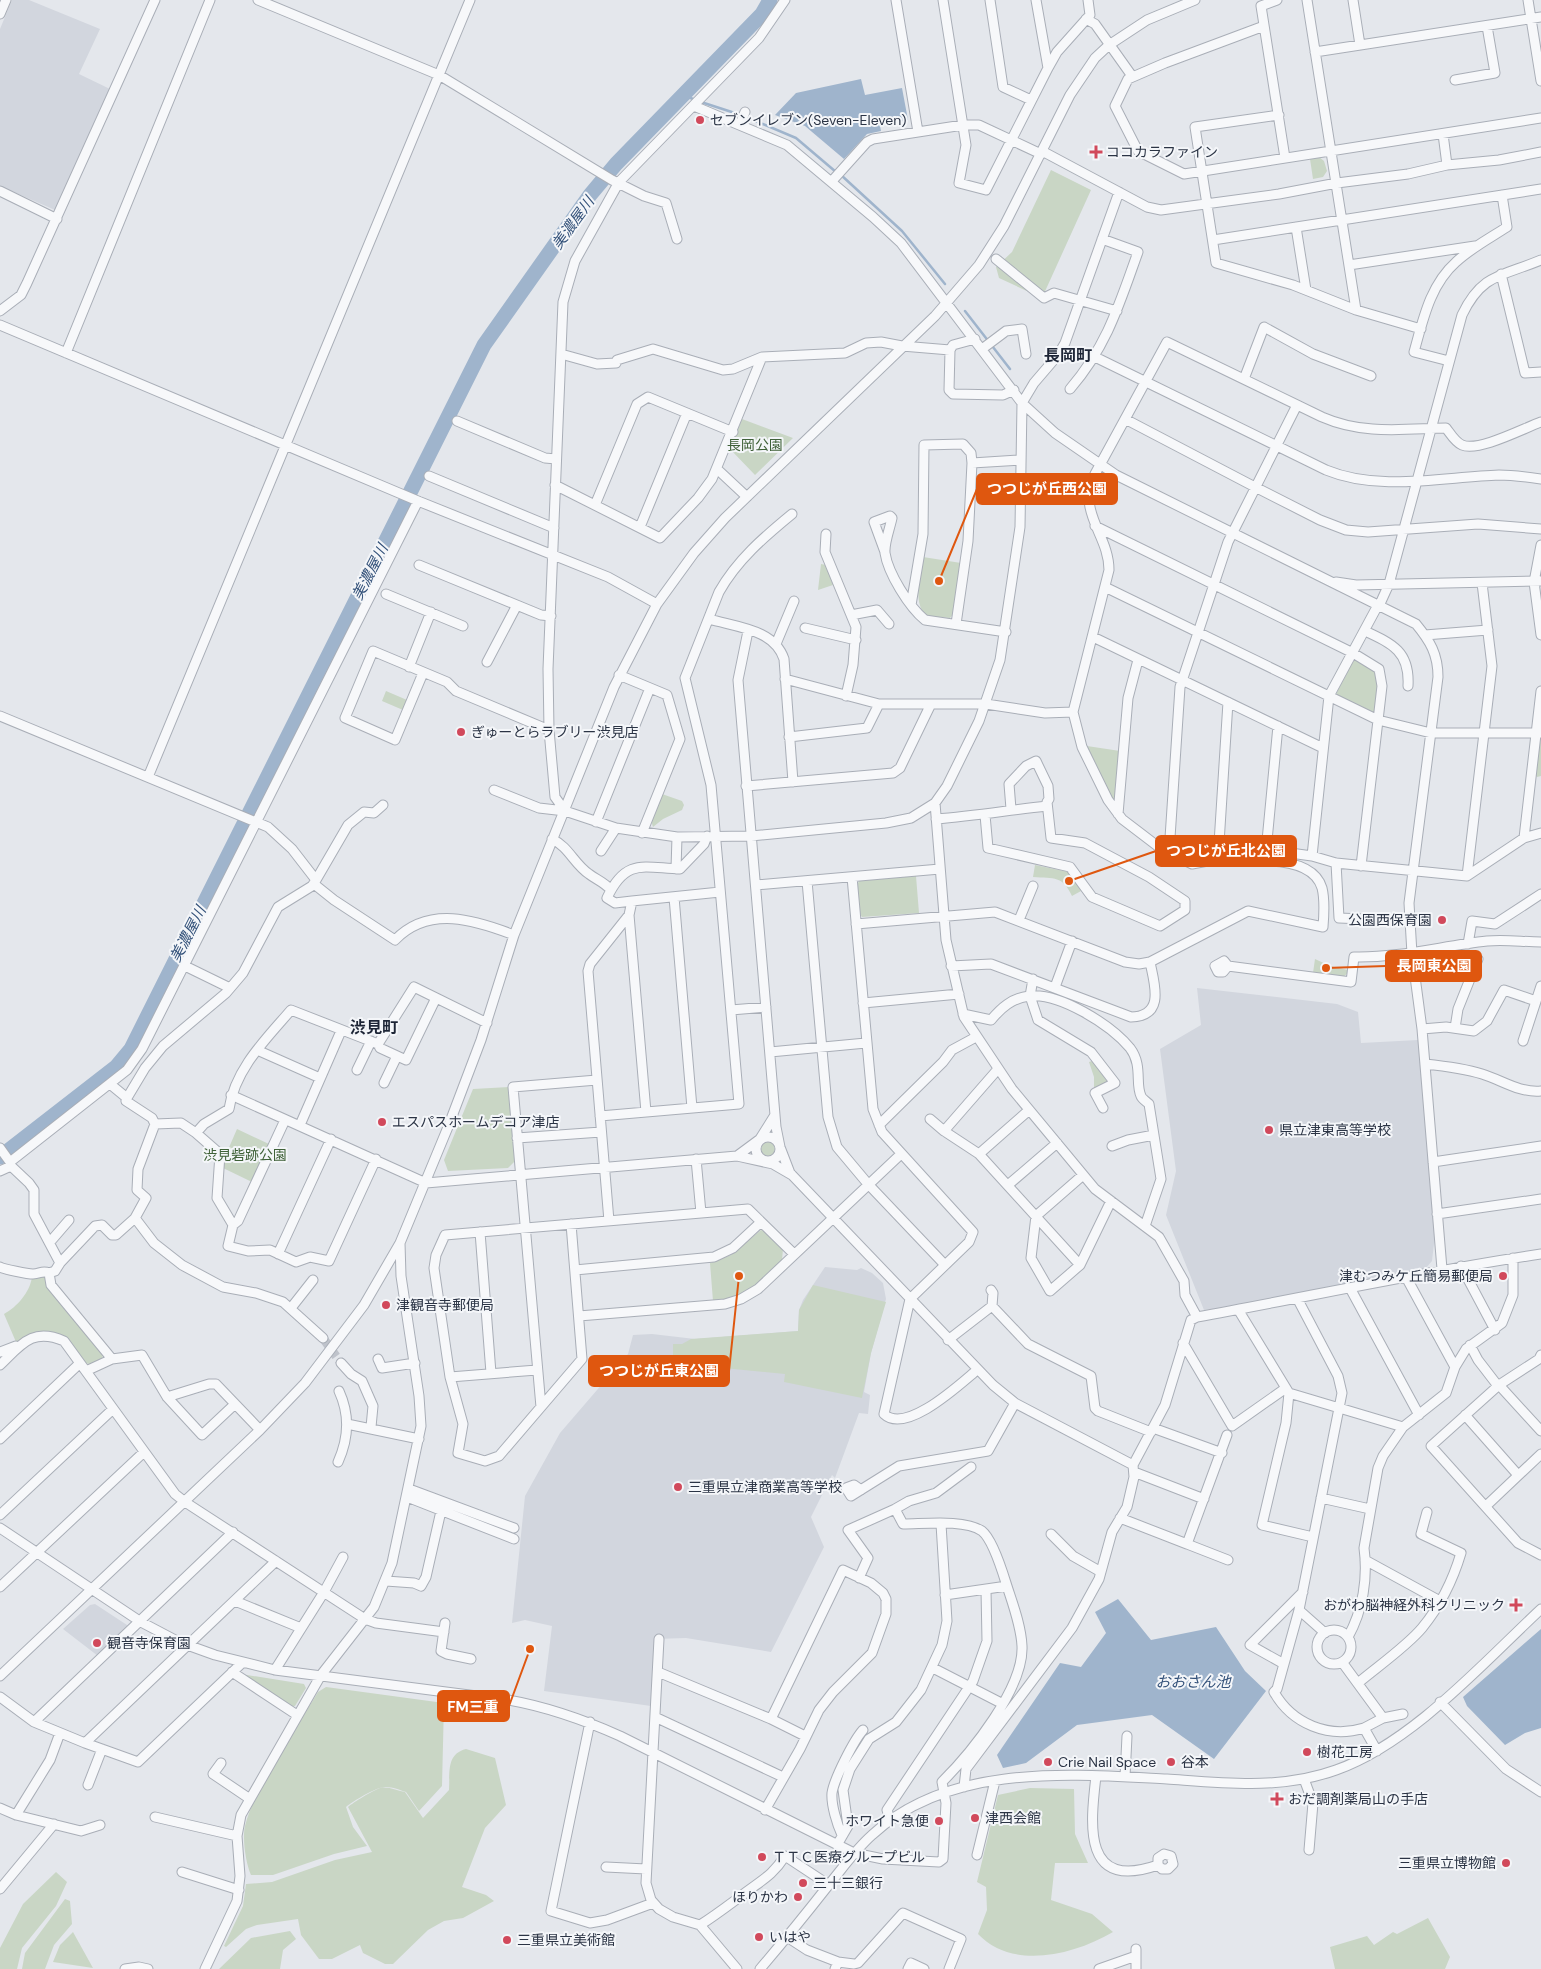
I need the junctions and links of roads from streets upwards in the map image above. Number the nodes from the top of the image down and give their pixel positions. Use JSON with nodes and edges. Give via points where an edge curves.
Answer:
{"nodes":[{"id":1,"x":6,"y":0,"type":"edge"},
{"id":2,"x":155,"y":0,"type":"edge"},
{"id":3,"x":210,"y":0,"type":"edge"},
{"id":4,"x":258,"y":0,"type":"edge"},
{"id":5,"x":470,"y":0,"type":"edge"},
{"id":6,"x":785,"y":0,"type":"edge"},
{"id":7,"x":896,"y":0,"type":"edge"},
{"id":8,"x":943,"y":0,"type":"edge"},
{"id":9,"x":990,"y":0,"type":"edge"},
{"id":10,"x":1036,"y":0,"type":"edge"},
{"id":11,"x":1088,"y":0,"type":"edge"},
{"id":12,"x":1195,"y":0,"type":"edge"},
{"id":13,"x":1277,"y":0,"type":"edge"},
{"id":14,"x":1307,"y":0,"type":"edge"},
{"id":15,"x":1353,"y":0,"type":"edge"},
{"id":16,"x":1528,"y":0,"type":"edge"},
{"id":17,"x":0,"y":14,"type":"edge"},
{"id":18,"x":1541,"y":17,"type":"edge"},
{"id":19,"x":1086,"y":19,"type":"junction"},
{"id":20,"x":1531,"y":19,"type":"junction"},
{"id":21,"x":1264,"y":26,"type":"junction"},
{"id":22,"x":1487,"y":26,"type":"junction"},
{"id":23,"x":1109,"y":45,"type":"junction"},
{"id":24,"x":1360,"y":46,"type":"junction"},
{"id":25,"x":1315,"y":52,"type":"junction"},
{"id":26,"x":1048,"y":68,"type":"junction"},
{"id":27,"x":439,"y":75,"type":"junction"},
{"id":28,"x":1132,"y":76,"type":"junction"},
{"id":29,"x":1454,"y":80,"type":"dead end"},
{"id":30,"x":1541,"y":81,"type":"edge"},
{"id":31,"x":1031,"y":100,"type":"junction"},
{"id":32,"x":695,"y":106,"type":"junction"},
{"id":33,"x":745,"y":112,"type":"dead end"},
{"id":34,"x":1278,"y":115,"type":"junction"},
{"id":35,"x":1541,"y":118,"type":"edge"},
{"id":36,"x":740,"y":123,"type":"junction"},
{"id":37,"x":964,"y":125,"type":"junction"},
{"id":38,"x":918,"y":132,"type":"junction"},
{"id":39,"x":1443,"y":134,"type":"junction"},
{"id":40,"x":1010,"y":141,"type":"junction"},
{"id":41,"x":1332,"y":152,"type":"junction"},
{"id":42,"x":1541,"y":152,"type":"edge"},
{"id":43,"x":1042,"y":153,"type":"junction"},
{"id":44,"x":1285,"y":158,"type":"junction"},
{"id":45,"x":1448,"y":165,"type":"junction"},
{"id":46,"x":1202,"y":172,"type":"junction"},
{"id":47,"x":834,"y":180,"type":"junction"},
{"id":48,"x":615,"y":181,"type":"junction"},
{"id":49,"x":1336,"y":183,"type":"junction"},
{"id":50,"x":1541,"y":189,"type":"edge"},
{"id":51,"x":0,"y":192,"type":"edge"},
{"id":52,"x":1119,"y":192,"type":"junction"},
{"id":53,"x":1502,"y":195,"type":"junction"},
{"id":54,"x":1206,"y":203,"type":"junction"},
{"id":55,"x":57,"y":219,"type":"junction"},
{"id":56,"x":1342,"y":220,"type":"junction"},
{"id":57,"x":1296,"y":227,"type":"junction"},
{"id":58,"x":677,"y":238,"type":"dead end"},
{"id":59,"x":1102,"y":239,"type":"junction"},
{"id":60,"x":1213,"y":240,"type":"junction"},
{"id":61,"x":1478,"y":245,"type":"junction"},
{"id":62,"x":996,"y":259,"type":"dead end"},
{"id":63,"x":1541,"y":260,"type":"edge"},
{"id":64,"x":1349,"y":265,"type":"junction"},
{"id":65,"x":1501,"y":274,"type":"junction"},
{"id":66,"x":1306,"y":290,"type":"junction"},
{"id":67,"x":1080,"y":300,"type":"junction"},
{"id":68,"x":948,"y":303,"type":"junction"},
{"id":69,"x":1356,"y":310,"type":"junction"},
{"id":70,"x":0,"y":311,"type":"edge"},
{"id":71,"x":1117,"y":311,"type":"junction"},
{"id":72,"x":0,"y":325,"type":"edge"},
{"id":73,"x":1421,"y":329,"type":"junction"},
{"id":74,"x":975,"y":339,"type":"junction"},
{"id":75,"x":902,"y":346,"type":"junction"},
{"id":76,"x":984,"y":348,"type":"junction"},
{"id":77,"x":950,"y":350,"type":"junction"},
{"id":78,"x":66,"y":353,"type":"junction"},
{"id":79,"x":561,"y":354,"type":"junction"},
{"id":80,"x":1026,"y":354,"type":"dead end"},
{"id":81,"x":762,"y":357,"type":"junction"},
{"id":82,"x":1095,"y":357,"type":"junction"},
{"id":83,"x":1449,"y":361,"type":"junction"},
{"id":84,"x":1541,"y":372,"type":"edge"},
{"id":85,"x":1371,"y":376,"type":"dead end"},
{"id":86,"x":1244,"y":379,"type":"junction"},
{"id":87,"x":1146,"y":381,"type":"junction"},
{"id":88,"x":1070,"y":389,"type":"dead end"},
{"id":89,"x":1014,"y":390,"type":"junction"},
{"id":90,"x":1022,"y":404,"type":"junction"},
{"id":91,"x":1297,"y":405,"type":"junction"},
{"id":92,"x":687,"y":413,"type":"junction"},
{"id":93,"x":1125,"y":419,"type":"junction"},
{"id":94,"x":457,"y":421,"type":"dead end"},
{"id":95,"x":1541,"y":422,"type":"edge"},
{"id":96,"x":1431,"y":428,"type":"junction"},
{"id":97,"x":733,"y":432,"type":"junction"},
{"id":98,"x":286,"y":445,"type":"junction"},
{"id":99,"x":1275,"y":446,"type":"junction"},
{"id":100,"x":556,"y":459,"type":"junction"},
{"id":101,"x":1020,"y":460,"type":"junction"},
{"id":102,"x":972,"y":463,"type":"junction"},
{"id":103,"x":1100,"y":465,"type":"junction"},
{"id":104,"x":717,"y":469,"type":"junction"},
{"id":105,"x":430,"y":476,"type":"dead end"},
{"id":106,"x":1541,"y":479,"type":"edge"},
{"id":107,"x":1417,"y":480,"type":"junction"},
{"id":108,"x":555,"y":485,"type":"junction"},
{"id":109,"x":1255,"y":487,"type":"junction"},
{"id":110,"x":747,"y":497,"type":"junction"},
{"id":111,"x":418,"y":501,"type":"junction"},
{"id":112,"x":595,"y":505,"type":"junction"},
{"id":113,"x":792,"y":514,"type":"dead end"},
{"id":114,"x":1095,"y":526,"type":"junction"},
{"id":115,"x":640,"y":527,"type":"junction"},
{"id":116,"x":554,"y":528,"type":"junction"},
{"id":117,"x":1541,"y":529,"type":"edge"},
{"id":118,"x":1403,"y":531,"type":"junction"},
{"id":119,"x":826,"y":534,"type":"dead end"},
{"id":120,"x":1232,"y":534,"type":"junction"},
{"id":121,"x":1541,"y":545,"type":"edge"},
{"id":122,"x":885,"y":552,"type":"dead end"},
{"id":123,"x":553,"y":556,"type":"junction"},
{"id":124,"x":419,"y":565,"type":"dead end"},
{"id":125,"x":1326,"y":580,"type":"junction"},
{"id":126,"x":1537,"y":581,"type":"edge"},
{"id":127,"x":1482,"y":583,"type":"junction"},
{"id":128,"x":1214,"y":584,"type":"junction"},
{"id":129,"x":1389,"y":584,"type":"junction"},
{"id":130,"x":1107,"y":588,"type":"junction"},
{"id":131,"x":386,"y":594,"type":"dead end"},
{"id":132,"x":794,"y":601,"type":"dead end"},
{"id":133,"x":657,"y":604,"type":"junction"},
{"id":134,"x":517,"y":605,"type":"junction"},
{"id":135,"x":911,"y":605,"type":"junction"},
{"id":136,"x":1379,"y":606,"type":"junction"},
{"id":137,"x":431,"y":612,"type":"junction"},
{"id":138,"x":851,"y":615,"type":"junction"},
{"id":139,"x":550,"y":616,"type":"junction"},
{"id":140,"x":709,"y":619,"type":"junction"},
{"id":141,"x":889,"y":624,"type":"dead end"},
{"id":142,"x":956,"y":624,"type":"junction"},
{"id":143,"x":463,"y":626,"type":"dead end"},
{"id":144,"x":805,"y":628,"type":"dead end"},
{"id":145,"x":1488,"y":630,"type":"junction"},
{"id":146,"x":748,"y":631,"type":"junction"},
{"id":147,"x":1365,"y":631,"type":"junction"},
{"id":148,"x":1006,"y":632,"type":"junction"},
{"id":149,"x":1199,"y":633,"type":"junction"},
{"id":150,"x":1541,"y":635,"type":"edge"},
{"id":151,"x":1425,"y":636,"type":"junction"},
{"id":152,"x":1093,"y":637,"type":"junction"},
{"id":153,"x":856,"y":640,"type":"junction"},
{"id":154,"x":776,"y":644,"type":"junction"},
{"id":155,"x":1353,"y":653,"type":"junction"},
{"id":156,"x":1138,"y":660,"type":"junction"},
{"id":157,"x":487,"y":662,"type":"dead end"},
{"id":158,"x":409,"y":667,"type":"junction"},
{"id":159,"x":423,"y":672,"type":"junction"},
{"id":160,"x":619,"y":675,"type":"junction"},
{"id":161,"x":786,"y":679,"type":"junction"},
{"id":162,"x":1183,"y":681,"type":"junction"},
{"id":163,"x":1408,"y":686,"type":"dead end"},
{"id":164,"x":650,"y":688,"type":"junction"},
{"id":165,"x":1541,"y":691,"type":"edge"},
{"id":166,"x":846,"y":696,"type":"junction"},
{"id":167,"x":1329,"y":696,"type":"junction"},
{"id":168,"x":1228,"y":702,"type":"junction"},
{"id":169,"x":879,"y":704,"type":"junction"},
{"id":170,"x":986,"y":704,"type":"junction"},
{"id":171,"x":930,"y":706,"type":"junction"},
{"id":172,"x":1073,"y":712,"type":"junction"},
{"id":173,"x":0,"y":716,"type":"edge"},
{"id":174,"x":1378,"y":720,"type":"junction"},
{"id":175,"x":1278,"y":726,"type":"junction"},
{"id":176,"x":549,"y":730,"type":"junction"},
{"id":177,"x":1430,"y":733,"type":"junction"},
{"id":178,"x":1485,"y":733,"type":"junction"},
{"id":179,"x":1538,"y":733,"type":"edge"},
{"id":180,"x":789,"y":737,"type":"junction"},
{"id":181,"x":1323,"y":748,"type":"junction"},
{"id":182,"x":148,"y":777,"type":"junction"},
{"id":183,"x":1541,"y":779,"type":"edge"},
{"id":184,"x":793,"y":782,"type":"junction"},
{"id":185,"x":1530,"y":782,"type":"junction"},
{"id":186,"x":746,"y":786,"type":"junction"},
{"id":187,"x":494,"y":790,"type":"dead end"},
{"id":188,"x":934,"y":804,"type":"junction"},
{"id":189,"x":383,"y":805,"type":"dead end"},
{"id":190,"x":1047,"y":806,"type":"junction"},
{"id":191,"x":1011,"y":809,"type":"junction"},
{"id":192,"x":565,"y":811,"type":"junction"},
{"id":193,"x":1118,"y":814,"type":"junction"},
{"id":194,"x":985,"y":815,"type":"junction"},
{"id":195,"x":936,"y":819,"type":"junction"},
{"id":196,"x":255,"y":822,"type":"junction"},
{"id":197,"x":596,"y":822,"type":"junction"},
{"id":198,"x":616,"y":828,"type":"junction"},
{"id":199,"x":642,"y":833,"type":"junction"},
{"id":200,"x":1541,"y":833,"type":"edge"},
{"id":201,"x":711,"y":836,"type":"junction"},
{"id":202,"x":751,"y":836,"type":"junction"},
{"id":203,"x":677,"y":837,"type":"junction"},
{"id":204,"x":1524,"y":838,"type":"junction"},
{"id":205,"x":552,"y":839,"type":"junction"},
{"id":206,"x":601,"y":851,"type":"dead end"},
{"id":207,"x":1266,"y":851,"type":"junction"},
{"id":208,"x":1169,"y":853,"type":"junction"},
{"id":209,"x":1250,"y":853,"type":"junction"},
{"id":210,"x":1312,"y":856,"type":"junction"},
{"id":211,"x":1218,"y":859,"type":"junction"},
{"id":212,"x":1336,"y":863,"type":"junction"},
{"id":213,"x":1361,"y":866,"type":"junction"},
{"id":214,"x":676,"y":869,"type":"junction"},
{"id":215,"x":940,"y":869,"type":"junction"},
{"id":216,"x":1413,"y":872,"type":"junction"},
{"id":217,"x":1467,"y":876,"type":"junction"},
{"id":218,"x":852,"y":877,"type":"junction"},
{"id":219,"x":807,"y":881,"type":"junction"},
{"id":220,"x":315,"y":882,"type":"junction"},
{"id":221,"x":756,"y":885,"type":"junction"},
{"id":222,"x":1033,"y":886,"type":"dead end"},
{"id":223,"x":611,"y":890,"type":"junction"},
{"id":224,"x":720,"y":892,"type":"junction"},
{"id":225,"x":1541,"y":894,"type":"edge"},
{"id":226,"x":674,"y":897,"type":"junction"},
{"id":227,"x":632,"y":901,"type":"junction"},
{"id":228,"x":629,"y":916,"type":"junction"},
{"id":229,"x":944,"y":916,"type":"junction"},
{"id":230,"x":1019,"y":920,"type":"junction"},
{"id":231,"x":1410,"y":921,"type":"junction"},
{"id":232,"x":856,"y":924,"type":"junction"},
{"id":233,"x":514,"y":935,"type":"junction"},
{"id":234,"x":1072,"y":941,"type":"junction"},
{"id":235,"x":1541,"y":942,"type":"edge"},
{"id":236,"x":1468,"y":944,"type":"junction"},
{"id":237,"x":1412,"y":954,"type":"junction"},
{"id":238,"x":1478,"y":959,"type":"dead end"},
{"id":239,"x":1150,"y":962,"type":"junction"},
{"id":240,"x":185,"y":966,"type":"junction"},
{"id":241,"x":951,"y":966,"type":"junction"},
{"id":242,"x":1228,"y":966,"type":"dead end"},
{"id":243,"x":1033,"y":979,"type":"junction"},
{"id":244,"x":1541,"y":986,"type":"edge"},
{"id":245,"x":1055,"y":987,"type":"junction"},
{"id":246,"x":230,"y":988,"type":"junction"},
{"id":247,"x":959,"y":994,"type":"junction"},
{"id":248,"x":1030,"y":996,"type":"junction"},
{"id":249,"x":436,"y":998,"type":"junction"},
{"id":250,"x":1536,"y":1001,"type":"junction"},
{"id":251,"x":863,"y":1003,"type":"junction"},
{"id":252,"x":766,"y":1007,"type":"junction"},
{"id":253,"x":731,"y":1010,"type":"junction"},
{"id":254,"x":963,"y":1014,"type":"junction"},
{"id":255,"x":487,"y":1023,"type":"junction"},
{"id":256,"x":1454,"y":1028,"type":"junction"},
{"id":257,"x":1422,"y":1029,"type":"junction"},
{"id":258,"x":341,"y":1031,"type":"junction"},
{"id":259,"x":976,"y":1037,"type":"junction"},
{"id":260,"x":1522,"y":1041,"type":"dead end"},
{"id":261,"x":374,"y":1042,"type":"junction"},
{"id":262,"x":866,"y":1044,"type":"junction"},
{"id":263,"x":820,"y":1048,"type":"junction"},
{"id":264,"x":256,"y":1050,"type":"junction"},
{"id":265,"x":770,"y":1052,"type":"junction"},
{"id":266,"x":396,"y":1056,"type":"junction"},
{"id":267,"x":1425,"y":1064,"type":"junction"},
{"id":268,"x":998,"y":1069,"type":"junction"},
{"id":269,"x":357,"y":1070,"type":"dead end"},
{"id":270,"x":320,"y":1078,"type":"junction"},
{"id":271,"x":597,"y":1080,"type":"junction"},
{"id":272,"x":384,"y":1083,"type":"dead end"},
{"id":273,"x":110,"y":1084,"type":"junction"},
{"id":274,"x":1541,"y":1091,"type":"edge"},
{"id":275,"x":231,"y":1095,"type":"junction"},
{"id":276,"x":127,"y":1098,"type":"junction"},
{"id":277,"x":692,"y":1108,"type":"junction"},
{"id":278,"x":1103,"y":1108,"type":"dead end"},
{"id":279,"x":1028,"y":1111,"type":"junction"},
{"id":280,"x":646,"y":1112,"type":"junction"},
{"id":281,"x":775,"y":1115,"type":"junction"},
{"id":282,"x":600,"y":1116,"type":"junction"},
{"id":283,"x":930,"y":1119,"type":"dead end"},
{"id":284,"x":285,"y":1120,"type":"junction"},
{"id":285,"x":155,"y":1124,"type":"junction"},
{"id":286,"x":300,"y":1125,"type":"junction"},
{"id":287,"x":879,"y":1125,"type":"junction"},
{"id":288,"x":944,"y":1131,"type":"junction"},
{"id":289,"x":601,"y":1132,"type":"junction"},
{"id":290,"x":196,"y":1133,"type":"junction"},
{"id":291,"x":1154,"y":1135,"type":"junction"},
{"id":292,"x":517,"y":1138,"type":"junction"},
{"id":293,"x":331,"y":1139,"type":"junction"},
{"id":294,"x":760,"y":1140,"type":"junction"},
{"id":295,"x":1057,"y":1143,"type":"junction"},
{"id":296,"x":1112,"y":1146,"type":"dead end"},
{"id":297,"x":1541,"y":1146,"type":"edge"},
{"id":298,"x":780,"y":1147,"type":"junction"},
{"id":299,"x":0,"y":1148,"type":"edge"},
{"id":300,"x":901,"y":1154,"type":"junction"},
{"id":301,"x":979,"y":1154,"type":"junction"},
{"id":302,"x":737,"y":1156,"type":"junction"},
{"id":303,"x":376,"y":1159,"type":"junction"},
{"id":304,"x":696,"y":1159,"type":"junction"},
{"id":305,"x":764,"y":1162,"type":"junction"},
{"id":306,"x":1433,"y":1162,"type":"junction"},
{"id":307,"x":11,"y":1164,"type":"junction"},
{"id":308,"x":604,"y":1168,"type":"junction"},
{"id":309,"x":0,"y":1171,"type":"edge"},
{"id":310,"x":520,"y":1175,"type":"junction"},
{"id":311,"x":792,"y":1175,"type":"junction"},
{"id":312,"x":1083,"y":1175,"type":"junction"},
{"id":313,"x":426,"y":1182,"type":"junction"},
{"id":314,"x":868,"y":1184,"type":"junction"},
{"id":315,"x":1008,"y":1185,"type":"junction"},
{"id":316,"x":1541,"y":1199,"type":"edge"},
{"id":317,"x":1111,"y":1201,"type":"junction"},
{"id":318,"x":701,"y":1213,"type":"junction"},
{"id":319,"x":1437,"y":1214,"type":"junction"},
{"id":320,"x":1036,"y":1216,"type":"junction"},
{"id":321,"x":135,"y":1218,"type":"junction"},
{"id":322,"x":833,"y":1218,"type":"junction"},
{"id":323,"x":69,"y":1220,"type":"dead end"},
{"id":324,"x":609,"y":1221,"type":"junction"},
{"id":325,"x":761,"y":1222,"type":"junction"},
{"id":326,"x":571,"y":1224,"type":"junction"},
{"id":327,"x":233,"y":1225,"type":"junction"},
{"id":328,"x":1145,"y":1226,"type":"junction"},
{"id":329,"x":525,"y":1228,"type":"junction"},
{"id":330,"x":480,"y":1232,"type":"junction"},
{"id":331,"x":50,"y":1242,"type":"junction"},
{"id":332,"x":400,"y":1243,"type":"junction"},
{"id":333,"x":278,"y":1254,"type":"junction"},
{"id":334,"x":794,"y":1254,"type":"junction"},
{"id":335,"x":1541,"y":1254,"type":"edge"},
{"id":336,"x":1513,"y":1258,"type":"junction"},
{"id":337,"x":60,"y":1263,"type":"junction"},
{"id":338,"x":945,"y":1265,"type":"junction"},
{"id":339,"x":1080,"y":1265,"type":"junction"},
{"id":340,"x":1461,"y":1266,"type":"junction"},
{"id":341,"x":1442,"y":1269,"type":"junction"},
{"id":342,"x":1,"y":1270,"type":"edge"},
{"id":343,"x":575,"y":1270,"type":"junction"},
{"id":344,"x":49,"y":1273,"type":"junction"},
{"id":345,"x":1406,"y":1277,"type":"junction"},
{"id":346,"x":313,"y":1280,"type":"dead end"},
{"id":347,"x":1350,"y":1288,"type":"junction"},
{"id":348,"x":991,"y":1290,"type":"dead end"},
{"id":349,"x":1297,"y":1298,"type":"junction"},
{"id":350,"x":910,"y":1299,"type":"junction"},
{"id":351,"x":992,"y":1306,"type":"junction"},
{"id":352,"x":291,"y":1308,"type":"junction"},
{"id":353,"x":1239,"y":1311,"type":"junction"},
{"id":354,"x":579,"y":1316,"type":"junction"},
{"id":355,"x":1197,"y":1317,"type":"junction"},
{"id":356,"x":1495,"y":1330,"type":"junction"},
{"id":357,"x":323,"y":1338,"type":"tunnel mouth"},
{"id":358,"x":948,"y":1340,"type":"junction"},
{"id":359,"x":1183,"y":1343,"type":"junction"},
{"id":360,"x":19,"y":1345,"type":"junction"},
{"id":361,"x":1470,"y":1345,"type":"junction"},
{"id":362,"x":0,"y":1352,"type":"edge"},
{"id":363,"x":1540,"y":1358,"type":"edge"},
{"id":364,"x":112,"y":1359,"type":"junction"},
{"id":365,"x":378,"y":1359,"type":"dead end"},
{"id":366,"x":341,"y":1363,"type":"tunnel mouth"},
{"id":367,"x":79,"y":1364,"type":"junction"},
{"id":368,"x":415,"y":1364,"type":"junction"},
{"id":369,"x":0,"y":1365,"type":"edge"},
{"id":370,"x":1455,"y":1367,"type":"junction"},
{"id":371,"x":537,"y":1370,"type":"junction"},
{"id":372,"x":977,"y":1370,"type":"junction"},
{"id":373,"x":86,"y":1371,"type":"junction"},
{"id":374,"x":491,"y":1373,"type":"junction"},
{"id":375,"x":450,"y":1377,"type":"junction"},
{"id":376,"x":1499,"y":1386,"type":"junction"},
{"id":377,"x":339,"y":1391,"type":"dead end"},
{"id":378,"x":1287,"y":1391,"type":"junction"},
{"id":379,"x":168,"y":1398,"type":"junction"},
{"id":380,"x":1015,"y":1403,"type":"junction"},
{"id":381,"x":235,"y":1404,"type":"junction"},
{"id":382,"x":541,"y":1407,"type":"junction"},
{"id":383,"x":113,"y":1409,"type":"junction"},
{"id":384,"x":1339,"y":1409,"type":"junction"},
{"id":385,"x":1419,"y":1415,"type":"junction"},
{"id":386,"x":1465,"y":1415,"type":"junction"},
{"id":387,"x":347,"y":1424,"type":"junction"},
{"id":388,"x":371,"y":1427,"type":"junction"},
{"id":389,"x":1403,"y":1427,"type":"junction"},
{"id":390,"x":260,"y":1430,"type":"junction"},
{"id":391,"x":1152,"y":1430,"type":"junction"},
{"id":392,"x":1541,"y":1431,"type":"edge"},
{"id":393,"x":1227,"y":1435,"type":"dead end"},
{"id":394,"x":420,"y":1439,"type":"junction"},
{"id":395,"x":0,"y":1440,"type":"edge"},
{"id":396,"x":144,"y":1452,"type":"junction"},
{"id":397,"x":1222,"y":1453,"type":"junction"},
{"id":398,"x":1541,"y":1454,"type":"edge"},
{"id":399,"x":338,"y":1462,"type":"dead end"},
{"id":400,"x":971,"y":1468,"type":"dead end"},
{"id":401,"x":1133,"y":1468,"type":"junction"},
{"id":402,"x":1518,"y":1475,"type":"junction"},
{"id":403,"x":861,"y":1490,"type":"dead end"},
{"id":404,"x":408,"y":1493,"type":"junction"},
{"id":405,"x":1321,"y":1498,"type":"junction"},
{"id":406,"x":1204,"y":1499,"type":"junction"},
{"id":407,"x":185,"y":1502,"type":"junction"},
{"id":408,"x":1486,"y":1506,"type":"junction"},
{"id":409,"x":895,"y":1509,"type":"junction"},
{"id":410,"x":1370,"y":1509,"type":"junction"},
{"id":411,"x":442,"y":1511,"type":"junction"},
{"id":412,"x":1427,"y":1512,"type":"dead end"},
{"id":413,"x":0,"y":1515,"type":"edge"},
{"id":414,"x":1120,"y":1518,"type":"junction"},
{"id":415,"x":941,"y":1524,"type":"junction"},
{"id":416,"x":0,"y":1528,"type":"edge"},
{"id":417,"x":514,"y":1528,"type":"dead end"},
{"id":418,"x":233,"y":1532,"type":"junction"},
{"id":419,"x":1051,"y":1534,"type":"dead end"},
{"id":420,"x":1313,"y":1537,"type":"junction"},
{"id":421,"x":514,"y":1539,"type":"dead end"},
{"id":422,"x":1187,"y":1544,"type":"junction"},
{"id":423,"x":37,"y":1552,"type":"junction"},
{"id":424,"x":1541,"y":1555,"type":"edge"},
{"id":425,"x":342,"y":1557,"type":"dead end"},
{"id":426,"x":1228,"y":1560,"type":"dead end"},
{"id":427,"x":1365,"y":1560,"type":"junction"},
{"id":428,"x":276,"y":1562,"type":"junction"},
{"id":429,"x":1101,"y":1572,"type":"junction"},
{"id":430,"x":859,"y":1578,"type":"junction"},
{"id":431,"x":386,"y":1581,"type":"junction"},
{"id":432,"x":1007,"y":1586,"type":"junction"},
{"id":433,"x":0,"y":1587,"type":"edge"},
{"id":434,"x":90,"y":1589,"type":"junction"},
{"id":435,"x":986,"y":1590,"type":"junction"},
{"id":436,"x":324,"y":1592,"type":"junction"},
{"id":437,"x":1303,"y":1592,"type":"junction"},
{"id":438,"x":945,"y":1595,"type":"junction"},
{"id":439,"x":236,"y":1601,"type":"junction"},
{"id":440,"x":1440,"y":1601,"type":"junction"},
{"id":441,"x":1541,"y":1609,"type":"edge"},
{"id":442,"x":1299,"y":1610,"type":"junction"},
{"id":443,"x":365,"y":1619,"type":"junction"},
{"id":444,"x":141,"y":1622,"type":"junction"},
{"id":445,"x":301,"y":1628,"type":"junction"},
{"id":446,"x":1325,"y":1633,"type":"junction"},
{"id":447,"x":1348,"y":1637,"type":"junction"},
{"id":448,"x":659,"y":1639,"type":"dead end"},
{"id":449,"x":189,"y":1645,"type":"junction"},
{"id":450,"x":471,"y":1659,"type":"dead end"},
{"id":451,"x":1342,"y":1662,"type":"junction"},
{"id":452,"x":242,"y":1663,"type":"junction"},
{"id":453,"x":1284,"y":1664,"type":"junction"},
{"id":454,"x":933,"y":1668,"type":"junction"},
{"id":455,"x":275,"y":1670,"type":"junction"},
{"id":456,"x":232,"y":1672,"type":"junction"},
{"id":457,"x":658,"y":1672,"type":"junction"},
{"id":458,"x":321,"y":1675,"type":"junction"},
{"id":459,"x":0,"y":1676,"type":"edge"},
{"id":460,"x":1358,"y":1683,"type":"junction"},
{"id":461,"x":970,"y":1686,"type":"junction"},
{"id":462,"x":0,"y":1697,"type":"edge"},
{"id":463,"x":1440,"y":1702,"type":"junction"},
{"id":464,"x":1003,"y":1704,"type":"junction"},
{"id":465,"x":1403,"y":1714,"type":"dead end"},
{"id":466,"x":297,"y":1715,"type":"junction"},
{"id":467,"x":656,"y":1718,"type":"junction"},
{"id":468,"x":1383,"y":1718,"type":"junction"},
{"id":469,"x":771,"y":1719,"type":"junction"},
{"id":470,"x":34,"y":1722,"type":"junction"},
{"id":471,"x":590,"y":1722,"type":"junction"},
{"id":472,"x":1364,"y":1728,"type":"junction"},
{"id":473,"x":863,"y":1730,"type":"dead end"},
{"id":474,"x":60,"y":1733,"type":"junction"},
{"id":475,"x":805,"y":1736,"type":"junction"},
{"id":476,"x":1127,"y":1736,"type":"dead end"},
{"id":477,"x":85,"y":1743,"type":"junction"},
{"id":478,"x":102,"y":1749,"type":"junction"},
{"id":479,"x":1377,"y":1751,"type":"junction"},
{"id":480,"x":654,"y":1754,"type":"junction"},
{"id":481,"x":221,"y":1762,"type":"dead end"},
{"id":482,"x":1096,"y":1776,"type":"junction"},
{"id":483,"x":784,"y":1777,"type":"junction"},
{"id":484,"x":1125,"y":1777,"type":"junction"},
{"id":485,"x":1304,"y":1779,"type":"junction"},
{"id":486,"x":995,"y":1781,"type":"junction"},
{"id":487,"x":88,"y":1786,"type":"dead end"},
{"id":488,"x":964,"y":1787,"type":"junction"},
{"id":489,"x":945,"y":1792,"type":"junction"},
{"id":490,"x":1541,"y":1792,"type":"edge"},
{"id":491,"x":250,"y":1799,"type":"junction"},
{"id":492,"x":0,"y":1808,"type":"edge"},
{"id":493,"x":765,"y":1810,"type":"junction"},
{"id":494,"x":16,"y":1816,"type":"junction"},
{"id":495,"x":155,"y":1817,"type":"dead end"},
{"id":496,"x":890,"y":1820,"type":"junction"},
{"id":497,"x":54,"y":1824,"type":"junction"},
{"id":498,"x":100,"y":1824,"type":"dead end"},
{"id":499,"x":842,"y":1835,"type":"junction"},
{"id":500,"x":237,"y":1836,"type":"junction"},
{"id":501,"x":837,"y":1845,"type":"junction"},
{"id":502,"x":1309,"y":1850,"type":"dead end"},
{"id":503,"x":854,"y":1853,"type":"junction"},
{"id":504,"x":978,"y":1855,"type":"dead end"},
{"id":505,"x":1158,"y":1865,"type":"dead end"},
{"id":506,"x":606,"y":1867,"type":"dead end"},
{"id":507,"x":646,"y":1869,"type":"junction"},
{"id":508,"x":182,"y":1872,"type":"dead end"},
{"id":509,"x":829,"y":1885,"type":"junction"},
{"id":510,"x":0,"y":1889,"type":"edge"},
{"id":511,"x":238,"y":1890,"type":"junction"},
{"id":512,"x":653,"y":1903,"type":"junction"},
{"id":513,"x":700,"y":1925,"type":"junction"},
{"id":514,"x":787,"y":1937,"type":"junction"},
{"id":515,"x":836,"y":1966,"type":"edge"},
{"id":516,"x":125,"y":1969,"type":"edge"},
{"id":517,"x":148,"y":1969,"type":"edge"},
{"id":518,"x":205,"y":1969,"type":"edge"},
{"id":519,"x":737,"y":1969,"type":"edge"},
{"id":520,"x":760,"y":1969,"type":"edge"},
{"id":521,"x":908,"y":1969,"type":"edge"},
{"id":522,"x":924,"y":1969,"type":"edge"},
{"id":523,"x":949,"y":1969,"type":"edge"},
{"id":524,"x":1099,"y":1969,"type":"edge"},
{"id":525,"x":1136,"y":1969,"type":"edge"}],
"edges":[{"from":1,"to":17,"type":"street"},
{"from":2,"to":55,"type":"street"},
{"from":3,"to":78,"type":"street"},
{"from":4,"to":27,"type":"street"},
{"from":5,"to":27,"type":"street"},
{"from":6,"to":32,"type":"street","via":[[759,38]]},
{"from":7,"to":38,"type":"street"},
{"from":8,"to":37,"type":"street"},
{"from":9,"to":31,"type":"street","via":[[1003,86]]},
{"from":10,"to":26,"type":"street"},
{"from":11,"to":19,"type":"street","via":[[1090,14]]},
{"from":12,"to":23,"type":"street","via":[[1147,20]]},
{"from":13,"to":21,"type":"street","via":[[1262,6]]},
{"from":14,"to":25,"type":"street"},
{"from":15,"to":24,"type":"street"},
{"from":16,"to":20,"type":"street"},
{"from":18,"to":20,"type":"street"},
{"from":19,"to":23,"type":"street","via":[[1095,24]]},
{"from":19,"to":26,"type":"street"},
{"from":20,"to":22,"type":"street"},
{"from":20,"to":30,"type":"street"},
{"from":21,"to":28,"type":"street"},
{"from":21,"to":34,"type":"street"},
{"from":22,"to":24,"type":"street"},
{"from":22,"to":29,"type":"street","via":[[1495,73]]},
{"from":23,"to":28,"type":"street"},
{"from":23,"to":43,"type":"street","via":[[1095,58],[1073,89]]},
{"from":24,"to":25,"type":"street"},
{"from":25,"to":41,"type":"street"},
{"from":26,"to":31,"type":"street"},
{"from":27,"to":48,"type":"street"},
{"from":27,"to":98,"type":"street"},
{"from":28,"to":46,"type":"street","via":[[1115,106],[1138,151],[1184,174]]},
{"from":31,"to":40,"type":"street"},
{"from":32,"to":36,"type":"street"},
{"from":32,"to":48,"type":"street"},
{"from":33,"to":36,"type":"street"},
{"from":34,"to":44,"type":"street"},
{"from":34,"to":46,"type":"street","via":[[1195,127]]},
{"from":35,"to":39,"type":"street"},
{"from":36,"to":47,"type":"street","via":[[788,145]]},
{"from":37,"to":38,"type":"street"},
{"from":37,"to":40,"type":"street","via":[[979,125]]},
{"from":37,"to":40,"type":"street","via":[[966,152],[959,183],[986,190]]},
{"from":38,"to":47,"type":"street","via":[[867,142]]},
{"from":39,"to":41,"type":"street"},
{"from":39,"to":45,"type":"street"},
{"from":40,"to":43,"type":"street"},
{"from":41,"to":44,"type":"street"},
{"from":41,"to":49,"type":"street"},
{"from":42,"to":45,"type":"street"},
{"from":43,"to":52,"type":"street"},
{"from":43,"to":68,"type":"street","via":[[994,246]]},
{"from":44,"to":46,"type":"street"},
{"from":45,"to":49,"type":"street","via":[[1408,174]]},
{"from":46,"to":54,"type":"street"},
{"from":47,"to":68,"type":"street","via":[[902,243]]},
{"from":48,"to":58,"type":"street","via":[[666,203]]},
{"from":48,"to":79,"type":"street","via":[[570,273],[563,302]]},
{"from":49,"to":54,"type":"street"},
{"from":49,"to":56,"type":"street"},
{"from":50,"to":53,"type":"street"},
{"from":51,"to":55,"type":"street"},
{"from":52,"to":54,"type":"street","via":[[1154,209]]},
{"from":52,"to":59,"type":"street"},
{"from":53,"to":56,"type":"street"},
{"from":53,"to":61,"type":"street","via":[[1507,227]]},
{"from":54,"to":60,"type":"street"},
{"from":55,"to":70,"type":"street","via":[[21,295]]},
{"from":56,"to":57,"type":"street"},
{"from":56,"to":64,"type":"street"},
{"from":57,"to":60,"type":"street"},
{"from":57,"to":66,"type":"street"},
{"from":59,"to":67,"type":"street"},
{"from":59,"to":71,"type":"street","via":[[1138,252]]},
{"from":60,"to":66,"type":"street","via":[[1216,263]]},
{"from":61,"to":64,"type":"street"},
{"from":61,"to":73,"type":"street","via":[[1455,262],[1440,280]]},
{"from":62,"to":67,"type":"street","via":[[1044,298],[1054,294]]},
{"from":63,"to":65,"type":"street"},
{"from":64,"to":69,"type":"street"},
{"from":65,"to":83,"type":"street","via":[[1481,287],[1466,307]]},
{"from":65,"to":84,"type":"street","via":[[1525,373]]},
{"from":66,"to":69,"type":"street"},
{"from":67,"to":71,"type":"street"},
{"from":67,"to":90,"type":"street","via":[[1058,356],[1034,383]]},
{"from":68,"to":74,"type":"street"},
{"from":68,"to":75,"type":"street"},
{"from":69,"to":73,"type":"street"},
{"from":71,"to":82,"type":"street"},
{"from":72,"to":78,"type":"street"},
{"from":73,"to":83,"type":"street","via":[[1414,352]]},
{"from":74,"to":76,"type":"street"},
{"from":74,"to":77,"type":"street","via":[[954,345]]},
{"from":75,"to":77,"type":"street"},
{"from":75,"to":81,"type":"street","via":[[866,343],[845,353]]},
{"from":75,"to":110,"type":"street"},
{"from":76,"to":80,"type":"street","via":[[1006,331],[1022,329]]},
{"from":76,"to":89,"type":"street"},
{"from":77,"to":89,"type":"street","via":[[949,390],[953,394],[1003,395]]},
{"from":78,"to":98,"type":"street"},
{"from":79,"to":81,"type":"street","via":[[597,364],[616,364],[617,360],[653,349],[723,370]]},
{"from":79,"to":100,"type":"street"},
{"from":81,"to":97,"type":"street"},
{"from":82,"to":87,"type":"street"},
{"from":82,"to":88,"type":"street"},
{"from":83,"to":96,"type":"street"},
{"from":85,"to":86,"type":"street","via":[[1313,354],[1264,327]]},
{"from":86,"to":87,"type":"street","via":[[1167,342]]},
{"from":86,"to":91,"type":"street"},
{"from":87,"to":93,"type":"street"},
{"from":87,"to":99,"type":"street"},
{"from":89,"to":90,"type":"street"},
{"from":90,"to":101,"type":"street"},
{"from":90,"to":103,"type":"street","via":[[1055,433]]},
{"from":91,"to":96,"type":"street","via":[[1338,424],[1360,429]]},
{"from":91,"to":99,"type":"street"},
{"from":92,"to":97,"type":"street"},
{"from":92,"to":112,"type":"street","via":[[648,397],[637,404]]},
{"from":92,"to":115,"type":"street"},
{"from":93,"to":103,"type":"street"},
{"from":93,"to":109,"type":"street"},
{"from":94,"to":100,"type":"street","via":[[544,458]]},
{"from":95,"to":96,"type":"street","via":[[1474,446],[1461,445],[1446,428]]},
{"from":96,"to":107,"type":"street"},
{"from":97,"to":104,"type":"street"},
{"from":98,"to":111,"type":"street"},
{"from":98,"to":182,"type":"street"},
{"from":99,"to":107,"type":"street","via":[[1344,477],[1365,481]]},
{"from":99,"to":109,"type":"street"},
{"from":100,"to":108,"type":"street"},
{"from":101,"to":102,"type":"street"},
{"from":101,"to":148,"type":"street","via":[[1020,527]]},
{"from":102,"to":135,"type":"street","via":[[971,454],[963,444],[924,445],[923,534]]},
{"from":102,"to":142,"type":"street","via":[[969,532]]},
{"from":103,"to":114,"type":"street","via":[[1088,492]]},
{"from":103,"to":120,"type":"street"},
{"from":104,"to":110,"type":"street"},
{"from":104,"to":115,"type":"street","via":[[698,498],[660,538]]},
{"from":105,"to":116,"type":"street"},
{"from":106,"to":107,"type":"street","via":[[1501,475]]},
{"from":107,"to":118,"type":"street"},
{"from":108,"to":112,"type":"street"},
{"from":108,"to":116,"type":"street"},
{"from":109,"to":118,"type":"street","via":[[1346,530]]},
{"from":109,"to":120,"type":"street"},
{"from":110,"to":133,"type":"street","via":[[694,553]]},
{"from":111,"to":123,"type":"street"},
{"from":111,"to":196,"type":"street"},
{"from":112,"to":115,"type":"street"},
{"from":113,"to":140,"type":"street","via":[[737,565],[719,592]]},
{"from":114,"to":128,"type":"street"},
{"from":114,"to":130,"type":"street","via":[[1109,560]]},
{"from":116,"to":123,"type":"street"},
{"from":117,"to":118,"type":"street","via":[[1478,524]]},
{"from":118,"to":129,"type":"street"},
{"from":119,"to":138,"type":"street","via":[[825,552]]},
{"from":120,"to":125,"type":"street"},
{"from":120,"to":128,"type":"street"},
{"from":121,"to":126,"type":"street"},
{"from":122,"to":135,"type":"street"},
{"from":123,"to":133,"type":"street","via":[[608,577]]},
{"from":123,"to":139,"type":"street"},
{"from":124,"to":134,"type":"street"},
{"from":125,"to":129,"type":"street","via":[[1356,585]]},
{"from":125,"to":136,"type":"street"},
{"from":126,"to":127,"type":"street"},
{"from":126,"to":150,"type":"street"},
{"from":127,"to":129,"type":"street"},
{"from":127,"to":145,"type":"street"},
{"from":128,"to":149,"type":"street"},
{"from":128,"to":155,"type":"street"},
{"from":129,"to":136,"type":"street"},
{"from":130,"to":149,"type":"street"},
{"from":130,"to":152,"type":"street"},
{"from":131,"to":137,"type":"street"},
{"from":132,"to":154,"type":"street"},
{"from":133,"to":160,"type":"street"},
{"from":134,"to":139,"type":"street"},
{"from":134,"to":157,"type":"street"},
{"from":135,"to":142,"type":"street","via":[[925,620]]},
{"from":136,"to":147,"type":"street"},
{"from":136,"to":151,"type":"street","via":[[1416,624]]},
{"from":137,"to":143,"type":"street"},
{"from":137,"to":158,"type":"street"},
{"from":138,"to":141,"type":"street","via":[[877,610]]},
{"from":138,"to":153,"type":"street","via":[[856,627]]},
{"from":139,"to":176,"type":"street"},
{"from":140,"to":146,"type":"street"},
{"from":140,"to":201,"type":"street","via":[[685,678],[710,774]]},
{"from":142,"to":148,"type":"street"},
{"from":144,"to":153,"type":"street"},
{"from":145,"to":151,"type":"street"},
{"from":145,"to":178,"type":"street","via":[[1492,666]]},
{"from":146,"to":154,"type":"street","via":[[768,636]]},
{"from":146,"to":186,"type":"street","via":[[738,680]]},
{"from":147,"to":155,"type":"street"},
{"from":147,"to":163,"type":"street","via":[[1397,649],[1406,663]]},
{"from":148,"to":170,"type":"street"},
{"from":149,"to":162,"type":"street"},
{"from":149,"to":167,"type":"street"},
{"from":151,"to":177,"type":"street","via":[[1434,650],[1438,667]]},
{"from":152,"to":156,"type":"street"},
{"from":152,"to":172,"type":"street"},
{"from":153,"to":166,"type":"street"},
{"from":154,"to":161,"type":"street","via":[[784,659]]},
{"from":155,"to":167,"type":"street"},
{"from":155,"to":174,"type":"street","via":[[1379,669],[1382,682]]},
{"from":156,"to":162,"type":"street"},
{"from":156,"to":193,"type":"street","via":[[1128,698]]},
{"from":158,"to":159,"type":"street"},
{"from":158,"to":159,"type":"street","via":[[373,651],[345,718],[395,740]]},
{"from":159,"to":176,"type":"street","via":[[447,682],[456,691]]},
{"from":160,"to":164,"type":"street"},
{"from":160,"to":192,"type":"street"},
{"from":161,"to":166,"type":"street"},
{"from":161,"to":180,"type":"street"},
{"from":162,"to":168,"type":"street"},
{"from":162,"to":208,"type":"street"},
{"from":164,"to":197,"type":"street"},
{"from":164,"to":199,"type":"street","via":[[667,695],[680,739]]},
{"from":165,"to":179,"type":"street"},
{"from":166,"to":169,"type":"street"},
{"from":167,"to":174,"type":"street"},
{"from":167,"to":181,"type":"street"},
{"from":168,"to":175,"type":"street"},
{"from":168,"to":211,"type":"street"},
{"from":169,"to":171,"type":"street"},
{"from":169,"to":180,"type":"street","via":[[867,728]]},
{"from":170,"to":171,"type":"street"},
{"from":170,"to":172,"type":"street","via":[[1045,713]]},
{"from":170,"to":188,"type":"street","via":[[947,786]]},
{"from":171,"to":184,"type":"street","via":[[900,768],[892,773]]},
{"from":172,"to":193,"type":"street","via":[[1082,747]]},
{"from":173,"to":182,"type":"street"},
{"from":174,"to":177,"type":"street"},
{"from":174,"to":213,"type":"street"},
{"from":175,"to":181,"type":"street"},
{"from":175,"to":207,"type":"street"},
{"from":176,"to":192,"type":"street","via":[[555,797]]},
{"from":177,"to":178,"type":"street"},
{"from":177,"to":216,"type":"street"},
{"from":178,"to":179,"type":"street"},
{"from":178,"to":217,"type":"street"},
{"from":179,"to":185,"type":"street"},
{"from":180,"to":184,"type":"street"},
{"from":181,"to":210,"type":"street"},
{"from":182,"to":196,"type":"street"},
{"from":183,"to":185,"type":"street"},
{"from":184,"to":186,"type":"street"},
{"from":185,"to":204,"type":"street"},
{"from":186,"to":202,"type":"street"},
{"from":187,"to":192,"type":"street","via":[[539,808]]},
{"from":188,"to":195,"type":"street"},
{"from":188,"to":202,"type":"street","via":[[911,818],[886,823]]},
{"from":189,"to":220,"type":"street","via":[[374,813],[364,812],[348,825]]},
{"from":190,"to":191,"type":"street"},
{"from":190,"to":191,"type":"street","via":[[1050,799],[1048,786],[1036,761],[1026,766],[1009,784]]},
{"from":190,"to":194,"type":"street","via":[[1051,838],[1085,843],[1149,877],[1186,901],[1184,910],[1160,926],[1092,897],[1070,867],[988,848]]},
{"from":191,"to":194,"type":"street"},
{"from":192,"to":197,"type":"street"},
{"from":192,"to":205,"type":"street"},
{"from":193,"to":208,"type":"street","via":[[1128,825]]},
{"from":194,"to":195,"type":"street"},
{"from":195,"to":215,"type":"street"},
{"from":196,"to":220,"type":"street","via":[[268,827],[292,849]]},
{"from":196,"to":240,"type":"street"},
{"from":197,"to":198,"type":"street"},
{"from":198,"to":199,"type":"street"},
{"from":198,"to":206,"type":"street"},
{"from":199,"to":203,"type":"street"},
{"from":200,"to":204,"type":"street"},
{"from":201,"to":202,"type":"street"},
{"from":201,"to":203,"type":"street"},
{"from":201,"to":214,"type":"street","via":[[680,869]]},
{"from":201,"to":224,"type":"street"},
{"from":202,"to":221,"type":"street"},
{"from":203,"to":214,"type":"street"},
{"from":204,"to":217,"type":"street"},
{"from":205,"to":223,"type":"street","via":[[562,844],[582,868]]},
{"from":205,"to":233,"type":"street"},
{"from":207,"to":209,"type":"street"},
{"from":207,"to":210,"type":"street"},
{"from":208,"to":211,"type":"street","via":[[1192,864]]},
{"from":209,"to":211,"type":"street"},
{"from":209,"to":239,"type":"street","via":[[1251,861],[1297,865],[1314,878],[1322,887],[1323,927],[1248,911]]},
{"from":210,"to":212,"type":"street"},
{"from":212,"to":213,"type":"street"},
{"from":212,"to":231,"type":"street","via":[[1339,918]]},
{"from":213,"to":216,"type":"street"},
{"from":214,"to":223,"type":"street","via":[[636,868],[624,875]]},
{"from":215,"to":218,"type":"street"},
{"from":215,"to":229,"type":"street"},
{"from":216,"to":217,"type":"street"},
{"from":216,"to":231,"type":"street"},
{"from":218,"to":219,"type":"street"},
{"from":218,"to":232,"type":"street"},
{"from":219,"to":221,"type":"street"},
{"from":219,"to":263,"type":"street"},
{"from":220,"to":233,"type":"street","via":[[334,900],[396,940],[410,928],[445,917],[483,923]]},
{"from":220,"to":246,"type":"street","via":[[278,907],[247,965]]},
{"from":221,"to":252,"type":"street"},
{"from":222,"to":230,"type":"street"},
{"from":223,"to":227,"type":"street","via":[[607,898],[615,902]]},
{"from":224,"to":226,"type":"street"},
{"from":224,"to":253,"type":"street"},
{"from":225,"to":236,"type":"street","via":[[1496,927],[1472,920]]},
{"from":226,"to":227,"type":"street"},
{"from":226,"to":277,"type":"street"},
{"from":227,"to":228,"type":"street"},
{"from":228,"to":271,"type":"street","via":[[588,967]]},
{"from":228,"to":280,"type":"street"},
{"from":229,"to":230,"type":"street","via":[[992,912]]},
{"from":229,"to":232,"type":"street"},
{"from":229,"to":241,"type":"street"},
{"from":230,"to":234,"type":"street"},
{"from":231,"to":237,"type":"street"},
{"from":232,"to":251,"type":"street"},
{"from":233,"to":255,"type":"street"},
{"from":234,"to":239,"type":"street","via":[[1130,963]]},
{"from":234,"to":245,"type":"street"},
{"from":235,"to":236,"type":"street"},
{"from":236,"to":237,"type":"street"},
{"from":237,"to":242,"type":"street","via":[[1354,957],[1351,982]]},
{"from":237,"to":257,"type":"street"},
{"from":238,"to":256,"type":"street"},
{"from":239,"to":245,"type":"street","via":[[1156,999],[1142,1016],[1126,1015]]},
{"from":240,"to":246,"type":"street"},
{"from":240,"to":273,"type":"street","via":[[142,1049],[127,1070]]},
{"from":241,"to":243,"type":"street","via":[[991,964]]},
{"from":241,"to":247,"type":"street"},
{"from":243,"to":245,"type":"street"},
{"from":243,"to":248,"type":"street"},
{"from":244,"to":250,"type":"street"},
{"from":246,"to":276,"type":"street","via":[[163,1046]]},
{"from":247,"to":251,"type":"street"},
{"from":247,"to":254,"type":"street"},
{"from":248,"to":254,"type":"street","via":[[1005,1005],[990,1020]]},
{"from":248,"to":278,"type":"street","via":[[1038,1020],[1091,1052],[1115,1083],[1095,1093]]},
{"from":248,"to":291,"type":"street","via":[[1057,1000],[1090,1015],[1130,1048],[1137,1062],[1141,1096],[1149,1104]]},
{"from":249,"to":255,"type":"street"},
{"from":249,"to":261,"type":"street","via":[[414,987]]},
{"from":249,"to":266,"type":"street","via":[[406,1060]]},
{"from":250,"to":256,"type":"street","via":[[1504,990],[1487,1021],[1474,1030]]},
{"from":250,"to":260,"type":"street"},
{"from":251,"to":262,"type":"street"},
{"from":252,"to":253,"type":"street"},
{"from":252,"to":265,"type":"street"},
{"from":253,"to":277,"type":"street","via":[[739,1104]]},
{"from":254,"to":259,"type":"street"},
{"from":255,"to":313,"type":"street"},
{"from":256,"to":257,"type":"street"},
{"from":257,"to":267,"type":"street"},
{"from":258,"to":261,"type":"street"},
{"from":258,"to":264,"type":"street","via":[[291,1010]]},
{"from":258,"to":270,"type":"street"},
{"from":259,"to":268,"type":"street"},
{"from":259,"to":287,"type":"street","via":[[952,1050]]},
{"from":261,"to":266,"type":"street"},
{"from":261,"to":269,"type":"street"},
{"from":262,"to":263,"type":"street"},
{"from":262,"to":287,"type":"street","via":[[873,1109]]},
{"from":263,"to":265,"type":"street"},
{"from":263,"to":314,"type":"street","via":[[828,1116],[837,1147]]},
{"from":264,"to":270,"type":"street"},
{"from":264,"to":275,"type":"street"},
{"from":265,"to":281,"type":"street"},
{"from":266,"to":272,"type":"street"},
{"from":267,"to":274,"type":"street","via":[[1458,1068],[1509,1086],[1531,1092]]},
{"from":267,"to":306,"type":"street"},
{"from":268,"to":279,"type":"street"},
{"from":268,"to":288,"type":"street"},
{"from":270,"to":286,"type":"street"},
{"from":271,"to":282,"type":"street"},
{"from":271,"to":292,"type":"street","via":[[513,1087]]},
{"from":273,"to":276,"type":"street"},
{"from":273,"to":307,"type":"street"},
{"from":275,"to":284,"type":"street"},
{"from":275,"to":290,"type":"street","via":[[229,1109],[204,1124]]},
{"from":276,"to":285,"type":"street","via":[[126,1101],[152,1118]]},
{"from":277,"to":280,"type":"street"},
{"from":279,"to":295,"type":"street"},
{"from":279,"to":301,"type":"street"},
{"from":280,"to":282,"type":"street"},
{"from":281,"to":294,"type":"street"},
{"from":281,"to":298,"type":"street"},
{"from":282,"to":289,"type":"street"},
{"from":283,"to":288,"type":"street"},
{"from":284,"to":286,"type":"street"},
{"from":284,"to":327,"type":"street","via":[[238,1221]]},
{"from":285,"to":290,"type":"street","via":[[181,1123]]},
{"from":285,"to":321,"type":"street","via":[[137,1172],[137,1190],[146,1198]]},
{"from":286,"to":293,"type":"street"},
{"from":287,"to":300,"type":"street"},
{"from":288,"to":301,"type":"street"},
{"from":289,"to":292,"type":"street"},
{"from":289,"to":308,"type":"street"},
{"from":290,"to":327,"type":"street","via":[[220,1154],[217,1198]]},
{"from":291,"to":296,"type":"street"},
{"from":291,"to":328,"type":"street","via":[[1161,1179]]},
{"from":292,"to":310,"type":"street"},
{"from":293,"to":303,"type":"street"},
{"from":293,"to":333,"type":"street"},
{"from":294,"to":298,"type":"street","via":[[774,1138]]},
{"from":294,"to":302,"type":"street"},
{"from":294,"to":305,"type":"street","via":[[756,1152]]},
{"from":295,"to":312,"type":"street"},
{"from":295,"to":315,"type":"street"},
{"from":297,"to":306,"type":"street"},
{"from":298,"to":305,"type":"street","via":[[775,1159]]},
{"from":298,"to":311,"type":"street"},
{"from":299,"to":307,"type":"street"},
{"from":300,"to":314,"type":"street"},
{"from":300,"to":338,"type":"street","via":[[973,1232],[970,1242]]},
{"from":301,"to":315,"type":"street"},
{"from":302,"to":304,"type":"street"},
{"from":302,"to":305,"type":"street"},
{"from":303,"to":313,"type":"street"},
{"from":303,"to":333,"type":"street","via":[[329,1261],[310,1257],[296,1262]]},
{"from":304,"to":308,"type":"street"},
{"from":304,"to":318,"type":"street"},
{"from":305,"to":311,"type":"street"},
{"from":306,"to":319,"type":"street"},
{"from":307,"to":309,"type":"street"},
{"from":307,"to":331,"type":"street","via":[[34,1190],[34,1214]]},
{"from":308,"to":310,"type":"street"},
{"from":308,"to":324,"type":"street"},
{"from":310,"to":313,"type":"street"},
{"from":310,"to":329,"type":"street"},
{"from":311,"to":322,"type":"street"},
{"from":312,"to":317,"type":"street"},
{"from":312,"to":320,"type":"street"},
{"from":313,"to":332,"type":"street"},
{"from":314,"to":322,"type":"street"},
{"from":314,"to":338,"type":"street"},
{"from":315,"to":320,"type":"street"},
{"from":316,"to":319,"type":"street"},
{"from":317,"to":328,"type":"street"},
{"from":317,"to":339,"type":"street"},
{"from":318,"to":324,"type":"street"},
{"from":318,"to":325,"type":"street","via":[[748,1209]]},
{"from":319,"to":341,"type":"street"},
{"from":320,"to":339,"type":"street"},
{"from":320,"to":339,"type":"street","via":[[1031,1258],[1050,1291]]},
{"from":321,"to":337,"type":"street","via":[[116,1235],[102,1225],[95,1226]]},
{"from":321,"to":352,"type":"street","via":[[154,1243],[182,1265],[223,1287],[275,1298]]},
{"from":322,"to":334,"type":"street"},
{"from":322,"to":350,"type":"street"},
{"from":323,"to":331,"type":"street"},
{"from":324,"to":326,"type":"street"},
{"from":325,"to":334,"type":"street"},
{"from":325,"to":343,"type":"street","via":[[733,1248],[714,1257]]},
{"from":326,"to":329,"type":"street"},
{"from":326,"to":343,"type":"street"},
{"from":327,"to":333,"type":"street","via":[[228,1246],[248,1251],[270,1250]]},
{"from":328,"to":355,"type":"street","via":[[1159,1237],[1184,1281],[1186,1296]]},
{"from":329,"to":330,"type":"street"},
{"from":329,"to":371,"type":"street"},
{"from":330,"to":374,"type":"street"},
{"from":330,"to":375,"type":"street","via":[[445,1235],[434,1259]]},
{"from":331,"to":337,"type":"street"},
{"from":332,"to":368,"type":"street","via":[[401,1276]]},
{"from":332,"to":390,"type":"street","via":[[364,1305],[332,1348],[305,1383]]},
{"from":334,"to":354,"type":"street","via":[[758,1289],[732,1302]]},
{"from":335,"to":336,"type":"street"},
{"from":336,"to":340,"type":"street"},
{"from":336,"to":356,"type":"street","via":[[1513,1295],[1502,1323]]},
{"from":337,"to":344,"type":"street","via":[[55,1271]]},
{"from":338,"to":350,"type":"street"},
{"from":340,"to":341,"type":"street"},
{"from":340,"to":356,"type":"street"},
{"from":341,"to":345,"type":"street"},
{"from":342,"to":344,"type":"street"},
{"from":343,"to":354,"type":"street"},
{"from":344,"to":364,"type":"street","via":[[51,1285]]},
{"from":345,"to":347,"type":"street"},
{"from":345,"to":370,"type":"street"},
{"from":346,"to":352,"type":"street"},
{"from":347,"to":349,"type":"street"},
{"from":347,"to":385,"type":"street"},
{"from":348,"to":351,"type":"street"},
{"from":349,"to":353,"type":"street"},
{"from":349,"to":384,"type":"street","via":[[1341,1381]]},
{"from":350,"to":358,"type":"street"},
{"from":350,"to":372,"type":"street","via":[[884,1414],[891,1420],[900,1420],[930,1407]]},
{"from":351,"to":358,"type":"street"},
{"from":351,"to":391,"type":"street","via":[[1028,1344],[1091,1376],[1098,1411]]},
{"from":352,"to":357,"type":"street"},
{"from":353,"to":355,"type":"street"},
{"from":353,"to":378,"type":"street"},
{"from":354,"to":382,"type":"street","via":[[582,1359]]},
{"from":355,"to":359,"type":"street","via":[[1192,1320]]},
{"from":356,"to":361,"type":"street"},
{"from":358,"to":372,"type":"street"},
{"from":359,"to":378,"type":"street","via":[[1232,1426]]},
{"from":359,"to":391,"type":"street","via":[[1164,1405]]},
{"from":360,"to":362,"type":"street"},
{"from":360,"to":367,"type":"street","via":[[32,1338],[53,1337],[64,1341]]},
{"from":360,"to":369,"type":"street"},
{"from":361,"to":370,"type":"street"},
{"from":361,"to":376,"type":"street"},
{"from":363,"to":376,"type":"street"},
{"from":364,"to":373,"type":"street"},
{"from":364,"to":379,"type":"street","via":[[142,1355]]},
{"from":365,"to":368,"type":"street","via":[[382,1368]]},
{"from":366,"to":388,"type":"street","via":[[362,1381],[373,1406]]},
{"from":367,"to":373,"type":"street"},
{"from":367,"to":395,"type":"street"},
{"from":368,"to":394,"type":"street","via":[[421,1410]]},
{"from":370,"to":385,"type":"street","via":[[1446,1393]]},
{"from":371,"to":374,"type":"street"},
{"from":371,"to":382,"type":"street"},
{"from":372,"to":380,"type":"street"},
{"from":373,"to":383,"type":"street"},
{"from":374,"to":375,"type":"street"},
{"from":375,"to":382,"type":"street","via":[[462,1424],[458,1453],[493,1460]]},
{"from":376,"to":386,"type":"street"},
{"from":376,"to":392,"type":"street"},
{"from":377,"to":387,"type":"street"},
{"from":378,"to":384,"type":"street"},
{"from":378,"to":420,"type":"street","via":[[1286,1423],[1262,1525]]},
{"from":379,"to":381,"type":"street","via":[[216,1384]]},
{"from":379,"to":381,"type":"street","via":[[202,1435]]},
{"from":380,"to":401,"type":"street"},
{"from":380,"to":403,"type":"street","via":[[988,1451],[899,1466]]},
{"from":381,"to":390,"type":"street"},
{"from":383,"to":396,"type":"street"},
{"from":383,"to":413,"type":"street"},
{"from":384,"to":389,"type":"street"},
{"from":384,"to":405,"type":"street"},
{"from":385,"to":389,"type":"street"},
{"from":386,"to":402,"type":"street"},
{"from":386,"to":408,"type":"street","via":[[1430,1446]]},
{"from":387,"to":388,"type":"street"},
{"from":387,"to":399,"type":"street"},
{"from":388,"to":394,"type":"street"},
{"from":389,"to":410,"type":"street","via":[[1378,1468]]},
{"from":390,"to":407,"type":"street"},
{"from":391,"to":397,"type":"street"},
{"from":391,"to":401,"type":"street"},
{"from":393,"to":397,"type":"street"},
{"from":394,"to":404,"type":"street"},
{"from":396,"to":407,"type":"street","via":[[175,1494]]},
{"from":396,"to":423,"type":"street"},
{"from":397,"to":406,"type":"street"},
{"from":398,"to":402,"type":"street"},
{"from":400,"to":409,"type":"street","via":[[936,1493]]},
{"from":401,"to":406,"type":"street"},
{"from":401,"to":414,"type":"street","via":[[1126,1507]]},
{"from":402,"to":408,"type":"street"},
{"from":404,"to":411,"type":"street"},
{"from":404,"to":417,"type":"street"},
{"from":404,"to":431,"type":"street"},
{"from":405,"to":410,"type":"street"},
{"from":405,"to":420,"type":"street"},
{"from":406,"to":422,"type":"street"},
{"from":407,"to":418,"type":"street"},
{"from":407,"to":434,"type":"street"},
{"from":408,"to":424,"type":"street","via":[[1518,1543]]},
{"from":409,"to":415,"type":"street","via":[[903,1524]]},
{"from":409,"to":430,"type":"street","via":[[848,1530],[868,1558]]},
{"from":410,"to":427,"type":"street"},
{"from":411,"to":421,"type":"street"},
{"from":411,"to":431,"type":"street","via":[[421,1586]]},
{"from":412,"to":440,"type":"street","via":[[1421,1534],[1461,1553]]},
{"from":414,"to":422,"type":"street"},
{"from":414,"to":429,"type":"street","via":[[1112,1532]]},
{"from":415,"to":432,"type":"street","via":[[963,1524],[982,1531],[994,1551]]},
{"from":415,"to":438,"type":"street"},
{"from":416,"to":423,"type":"street"},
{"from":418,"to":428,"type":"street"},
{"from":418,"to":444,"type":"street"},
{"from":419,"to":429,"type":"street","via":[[1073,1556]]},
{"from":420,"to":437,"type":"street"},
{"from":422,"to":426,"type":"street"},
{"from":423,"to":433,"type":"street"},
{"from":423,"to":434,"type":"street"},
{"from":425,"to":436,"type":"street"},
{"from":427,"to":440,"type":"street"},
{"from":427,"to":447,"type":"street","via":[[1363,1597]]},
{"from":428,"to":436,"type":"street"},
{"from":428,"to":439,"type":"street"},
{"from":429,"to":488,"type":"street","via":[[1072,1628],[966,1769]]},
{"from":430,"to":469,"type":"street","via":[[843,1570]]},
{"from":430,"to":475,"type":"street","via":[[876,1586],[886,1599],[886,1614],[878,1638],[872,1653],[824,1702]]},
{"from":431,"to":443,"type":"street","via":[[379,1599]]},
{"from":432,"to":435,"type":"street"},
{"from":432,"to":464,"type":"street","via":[[1022,1651],[1020,1664]]},
{"from":434,"to":444,"type":"street"},
{"from":434,"to":459,"type":"street"},
{"from":435,"to":438,"type":"street"},
{"from":435,"to":461,"type":"street","via":[[987,1641]]},
{"from":436,"to":443,"type":"street"},
{"from":436,"to":445,"type":"street"},
{"from":437,"to":442,"type":"street"},
{"from":437,"to":453,"type":"street","via":[[1250,1645]]},
{"from":438,"to":454,"type":"street","via":[[945,1634]]},
{"from":439,"to":445,"type":"street"},
{"from":439,"to":449,"type":"street"},
{"from":440,"to":460,"type":"street","via":[[1421,1629]]},
{"from":441,"to":463,"type":"street"},
{"from":442,"to":446,"type":"street"},
{"from":442,"to":453,"type":"street"},
{"from":443,"to":450,"type":"street","via":[[376,1623],[444,1627],[441,1650]]},
{"from":443,"to":458,"type":"street"},
{"from":444,"to":449,"type":"street"},
{"from":444,"to":470,"type":"street"},
{"from":445,"to":455,"type":"street"},
{"from":446,"to":447,"type":"street","via":[[1338,1630]]},
{"from":446,"to":451,"type":"street","via":[[1317,1645],[1319,1656],[1328,1664]]},
{"from":447,"to":451,"type":"street","via":[[1350,1653]]},
{"from":448,"to":457,"type":"street"},
{"from":449,"to":452,"type":"street"},
{"from":449,"to":477,"type":"street"},
{"from":451,"to":460,"type":"street"},
{"from":452,"to":455,"type":"street"},
{"from":452,"to":456,"type":"street"},
{"from":453,"to":472,"type":"street","via":[[1274,1692],[1279,1701],[1303,1721],[1331,1733]]},
{"from":454,"to":461,"type":"street"},
{"from":454,"to":499,"type":"street","via":[[903,1715],[869,1739],[850,1769],[843,1790],[848,1826]]},
{"from":455,"to":458,"type":"street"},
{"from":456,"to":466,"type":"street"},
{"from":456,"to":478,"type":"street","via":[[138,1762]]},
{"from":457,"to":467,"type":"street"},
{"from":457,"to":469,"type":"street"},
{"from":458,"to":466,"type":"street"},
{"from":458,"to":471,"type":"street","via":[[508,1700],[544,1707]]},
{"from":460,"to":468,"type":"street"},
{"from":461,"to":464,"type":"street"},
{"from":461,"to":496,"type":"street","via":[[887,1810]]},
{"from":462,"to":470,"type":"street"},
{"from":463,"to":479,"type":"street","via":[[1410,1730]]},
{"from":463,"to":490,"type":"street","via":[[1506,1769]]},
{"from":464,"to":489,"type":"street","via":[[969,1753],[942,1782]]},
{"from":465,"to":468,"type":"street"},
{"from":466,"to":491,"type":"street"},
{"from":467,"to":480,"type":"street"},
{"from":467,"to":483,"type":"street"},
{"from":468,"to":472,"type":"street"},
{"from":469,"to":475,"type":"street"},
{"from":470,"to":474,"type":"street"},
{"from":471,"to":480,"type":"street"},
{"from":471,"to":512,"type":"street","via":[[551,1911],[590,1922],[607,1920]]},
{"from":472,"to":479,"type":"street"},
{"from":473,"to":499,"type":"street","via":[[852,1745],[832,1792]]},
{"from":474,"to":477,"type":"street"},
{"from":474,"to":494,"type":"street","via":[[50,1760]]},
{"from":475,"to":483,"type":"street"},
{"from":476,"to":484,"type":"street"},
{"from":477,"to":478,"type":"street"},
{"from":478,"to":487,"type":"street"},
{"from":479,"to":485,"type":"street","via":[[1334,1771]]},
{"from":480,"to":493,"type":"street"},
{"from":480,"to":507,"type":"street"},
{"from":481,"to":491,"type":"street","via":[[213,1774]]},
{"from":482,"to":484,"type":"street"},
{"from":482,"to":486,"type":"street"},
{"from":482,"to":505,"type":"street","via":[[1092,1820],[1101,1859],[1116,1870],[1130,1873]]},
{"from":483,"to":493,"type":"street"},
{"from":484,"to":485,"type":"street","via":[[1245,1784]]},
{"from":485,"to":502,"type":"street","via":[[1313,1803]]},
{"from":486,"to":488,"type":"street"},
{"from":486,"to":504,"type":"street"},
{"from":488,"to":489,"type":"street"},
{"from":489,"to":496,"type":"street"},
{"from":489,"to":503,"type":"street","via":[[943,1859],[939,1862],[883,1859]]},
{"from":491,"to":500,"type":"street","via":[[241,1815]]},
{"from":492,"to":494,"type":"street"},
{"from":493,"to":501,"type":"street"},
{"from":494,"to":497,"type":"street"},
{"from":495,"to":500,"type":"street"},
{"from":496,"to":503,"type":"street"},
{"from":497,"to":498,"type":"street","via":[[81,1831]]},
{"from":497,"to":510,"type":"street"},
{"from":499,"to":501,"type":"street"},
{"from":500,"to":511,"type":"street"},
{"from":501,"to":503,"type":"street"},
{"from":503,"to":509,"type":"street"},
{"from":506,"to":507,"type":"street"},
{"from":507,"to":512,"type":"street","via":[[646,1884]]},
{"from":508,"to":511,"type":"street"},
{"from":509,"to":513,"type":"street","via":[[785,1856],[769,1877]]},
{"from":509,"to":514,"type":"street"},
{"from":511,"to":518,"type":"street","via":[[233,1911]]},
{"from":512,"to":513,"type":"street","via":[[673,1917]]},
{"from":513,"to":519,"type":"street"},
{"from":514,"to":515,"type":"street"},
{"from":514,"to":520,"type":"street"},
{"from":515,"to":523,"type":"street","via":[[858,1963],[902,1913],[961,1939]]},
{"from":516,"to":517,"type":"street"},
{"from":521,"to":522,"type":"street","via":[[911,1963]]},
{"from":524,"to":525,"type":"street","via":[[1136,1952]]}]}
